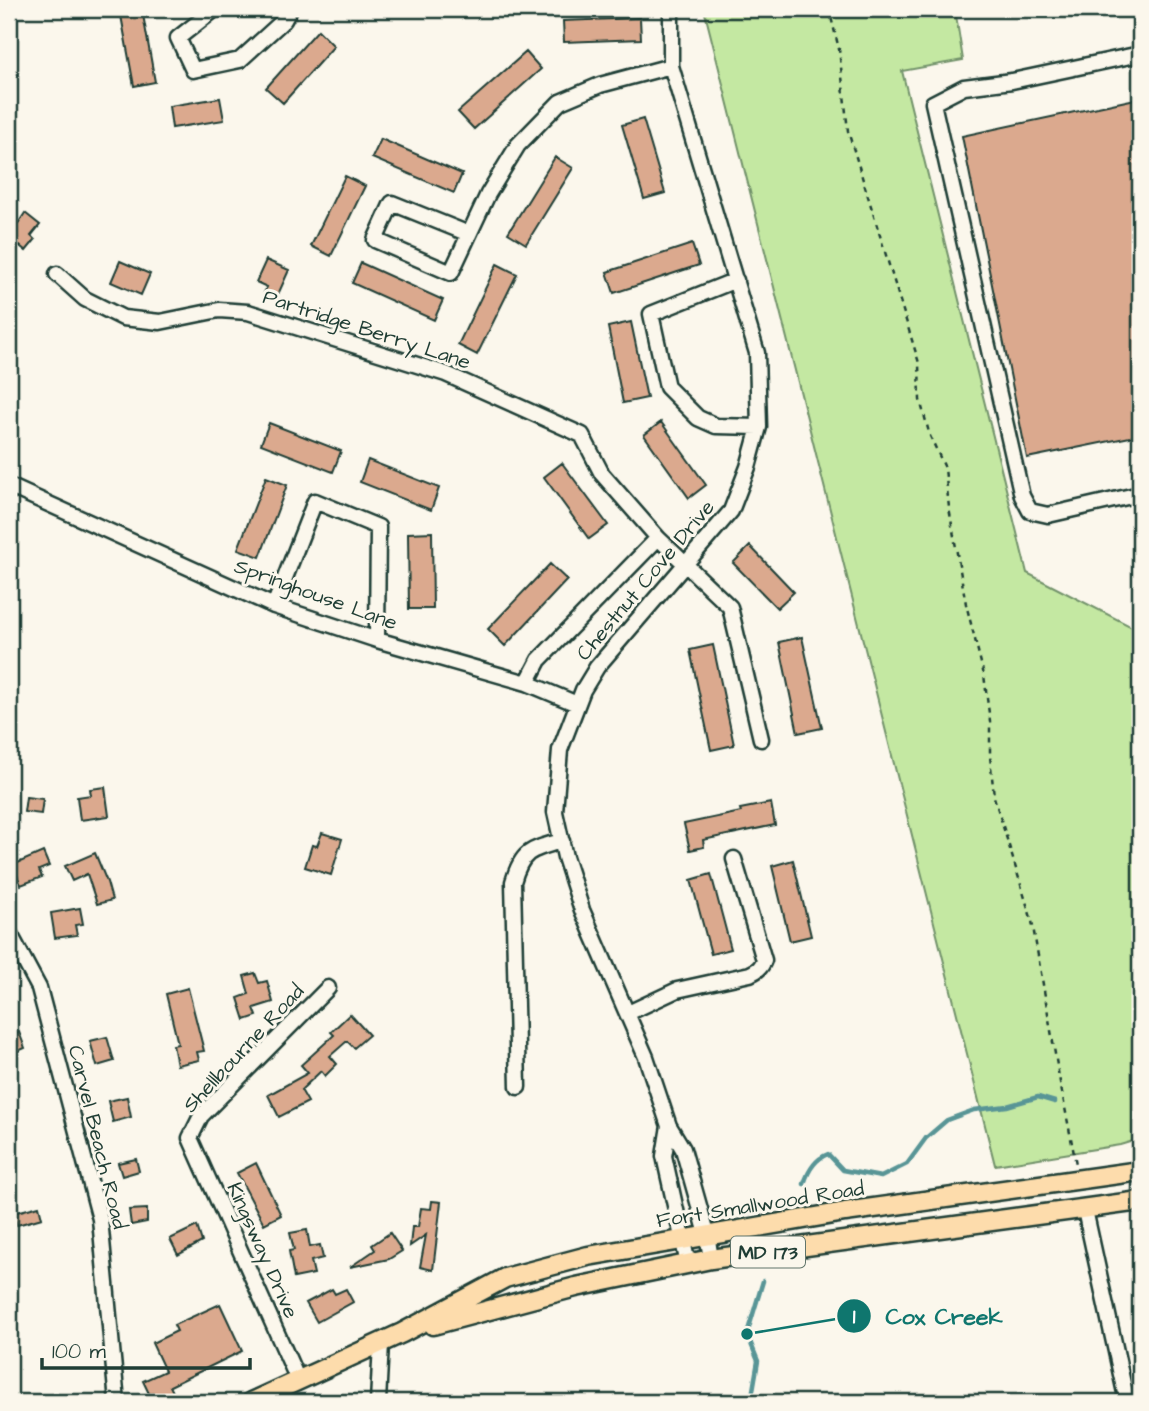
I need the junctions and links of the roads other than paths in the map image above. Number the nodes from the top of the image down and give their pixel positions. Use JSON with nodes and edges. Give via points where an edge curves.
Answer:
{"nodes":[{"id":1,"x":215,"y":9,"type":"edge"},
{"id":2,"x":290,"y":9,"type":"edge"},
{"id":3,"x":671,"y":9,"type":"edge"},
{"id":4,"x":1140,"y":54,"type":"edge"},
{"id":5,"x":671,"y":66,"type":"junction"},
{"id":6,"x":469,"y":234,"type":"junction"},
{"id":7,"x":57,"y":274,"type":"dead end"},
{"id":8,"x":736,"y":280,"type":"junction"},
{"id":9,"x":759,"y":427,"type":"junction"},
{"id":10,"x":9,"y":486,"type":"edge"},
{"id":11,"x":1140,"y":494,"type":"edge"},
{"id":12,"x":658,"y":538,"type":"junction"},
{"id":13,"x":686,"y":565,"type":"junction"},
{"id":14,"x":274,"y":606,"type":"junction"},
{"id":15,"x":377,"y":640,"type":"junction"},
{"id":16,"x":527,"y":683,"type":"junction"},
{"id":17,"x":577,"y":704,"type":"junction"},
{"id":18,"x":761,"y":739,"type":"dead end"},
{"id":19,"x":562,"y":841,"type":"junction"},
{"id":20,"x":734,"y":859,"type":"dead end"},
{"id":21,"x":9,"y":932,"type":"edge"},
{"id":22,"x":328,"y":988,"type":"dead end"},
{"id":23,"x":628,"y":1013,"type":"junction"},
{"id":24,"x":519,"y":1087,"type":"dead end"},
{"id":25,"x":669,"y":1126,"type":"junction"},
{"id":26,"x":190,"y":1138,"type":"joint"},
{"id":27,"x":1140,"y":1171,"type":"edge"},
{"id":28,"x":1140,"y":1201,"type":"edge"},
{"id":29,"x":1084,"y":1210,"type":"junction"},
{"id":30,"x":707,"y":1234,"type":"junction"},
{"id":31,"x":682,"y":1240,"type":"junction"},
{"id":32,"x":711,"y":1259,"type":"junction"},
{"id":33,"x":688,"y":1264,"type":"junction"},
{"id":34,"x":402,"y":1333,"type":"junction"},
{"id":35,"x":380,"y":1343,"type":"junction"},
{"id":36,"x":298,"y":1380,"type":"junction"},
{"id":37,"x":117,"y":1402,"type":"edge"},
{"id":38,"x":251,"y":1402,"type":"edge"},
{"id":39,"x":378,"y":1402,"type":"edge"},
{"id":40,"x":1127,"y":1402,"type":"edge"}],
"edges":[{"from":1,"to":2,"type":"street","via":[[178,38],[192,70],[240,60]]},
{"from":3,"to":5,"type":"street","name":"Chestnut Cove Drive"},
{"from":4,"to":11,"type":"street","via":[[964,87],[933,103],[1022,496],[1030,510],[1048,515]]},
{"from":5,"to":6,"type":"street","via":[[600,85],[561,102],[518,145]]},
{"from":5,"to":8,"type":"street","name":"Chestnut Cove Drive"},
{"from":6,"to":6,"type":"street","via":[[451,273],[375,240],[392,203]]},
{"from":7,"to":12,"type":"street","name":"Partridge Berry Lane","via":[[85,299],[123,318],[160,322],[219,310],[248,312],[446,374],[582,435],[603,474]]},
{"from":8,"to":9,"type":"street","name":"Chestnut Cove Drive","via":[[757,353]]},
{"from":8,"to":9,"type":"street","via":[[651,314],[667,387],[698,418],[716,426]]},
{"from":9,"to":13,"type":"street","name":"Chestnut Cove Drive","via":[[731,510]]},
{"from":10,"to":14,"type":"street","name":"Springhouse Lane"},
{"from":12,"to":13,"type":"street","name":"Partridge Berry Lane"},
{"from":12,"to":16,"type":"street","via":[[539,660]]},
{"from":13,"to":17,"type":"street","name":"Chestnut Cove Drive","via":[[597,667]]},
{"from":13,"to":18,"type":"street","name":"Partridge Berry Lane","via":[[730,607]]},
{"from":14,"to":15,"type":"street","name":"Springhouse Lane"},
{"from":14,"to":15,"type":"street","via":[[315,501],[378,527]]},
{"from":15,"to":16,"type":"street","name":"Springhouse Lane"},
{"from":16,"to":17,"type":"street","name":"Springhouse Lane"},
{"from":17,"to":19,"type":"street","name":"Chestnut Cove Drive","via":[[559,750],[555,812]]},
{"from":19,"to":23,"type":"street","name":"Chestnut Cove Drive","via":[[582,910]]},
{"from":19,"to":24,"type":"street","via":[[531,849],[513,882]]},
{"from":20,"to":23,"type":"street","via":[[762,965],[750,974],[677,990]]},
{"from":21,"to":37,"type":"street","name":"Carvel Beach Road","via":[[39,988],[100,1219]]},
{"from":22,"to":26,"type":"street","name":"Shellbourne Road","via":[[201,1116]]},
{"from":23,"to":25,"type":"street","name":"Chestnut Cove Drive"},
{"from":25,"to":30,"type":"street","name":"Chestnut Cove Drive","via":[[684,1149]]},
{"from":25,"to":31,"type":"street","name":"Chestnut Cove Drive","via":[[664,1156]]},
{"from":26,"to":36,"type":"street","name":"Kingsway Drive"},
{"from":27,"to":30,"type":"main road","name":"Fort Smallwood Road","number":"MD 173"},
{"from":28,"to":29,"type":"main road","name":"Fort Smallwood Road","number":"MD 173"},
{"from":29,"to":32,"type":"main road","name":"Fort Smallwood Road","number":"MD 173"},
{"from":29,"to":40,"type":"street"},
{"from":30,"to":31,"type":"main road","name":"Fort Smallwood Road","number":"MD 173"},
{"from":30,"to":32,"type":"street","name":"Chestnut Cove Drive"},
{"from":31,"to":33,"type":"street","name":"Chestnut Cove Drive"},
{"from":31,"to":34,"type":"main road","name":"Fort Smallwood Road","number":"MD 173","via":[[589,1256],[505,1278]]},
{"from":32,"to":33,"type":"main road","name":"Fort Smallwood Road","number":"MD 173"},
{"from":33,"to":34,"type":"main road","name":"Fort Smallwood Road","number":"MD 173","via":[[576,1287]]},
{"from":34,"to":35,"type":"main road","name":"Fort Smallwood Road","number":"MD 173"},
{"from":35,"to":36,"type":"main road","name":"Fort Smallwood Road","number":"MD 173"},
{"from":35,"to":39,"type":"street"},
{"from":36,"to":38,"type":"main road","name":"Fort Smallwood Road","number":"MD 173"}]}
